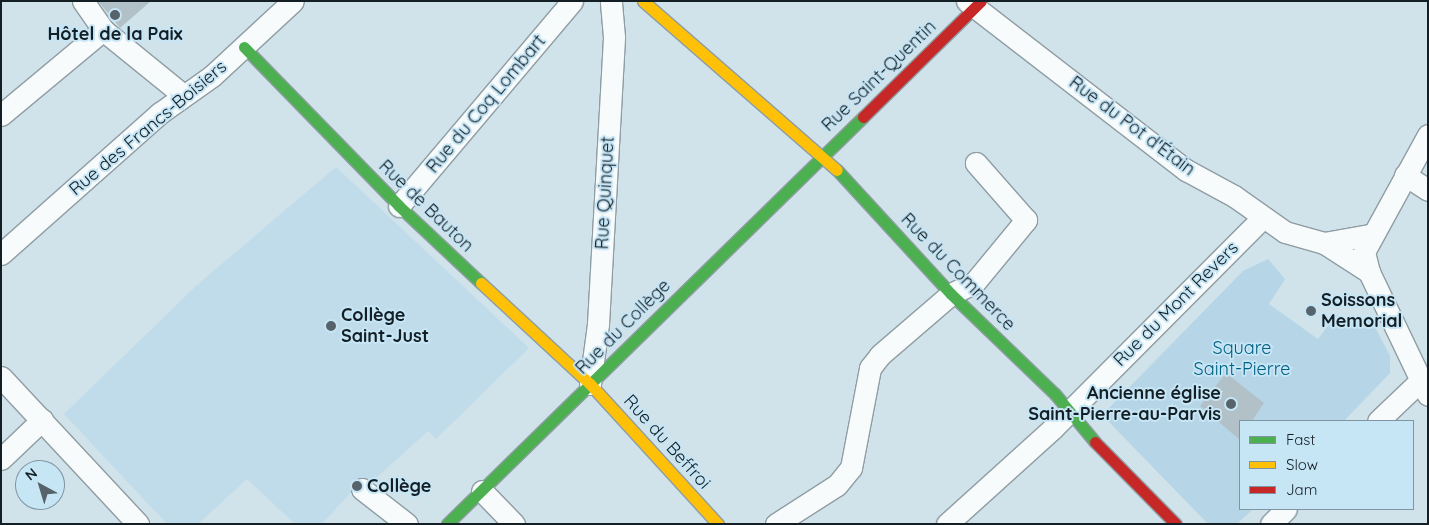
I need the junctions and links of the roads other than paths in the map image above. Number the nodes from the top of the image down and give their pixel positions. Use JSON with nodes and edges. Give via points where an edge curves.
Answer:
{"nodes":[{"id":1,"x":83,"y":1,"type":"edge"},
{"id":2,"x":293,"y":1,"type":"edge"},
{"id":3,"x":572,"y":1,"type":"edge"},
{"id":4,"x":611,"y":1,"type":"edge"},
{"id":5,"x":643,"y":1,"type":"edge"},
{"id":6,"x":975,"y":3,"type":"edge"},
{"id":7,"x":104,"y":30,"type":"junction"},
{"id":8,"x":244,"y":48,"type":"junction"},
{"id":9,"x":183,"y":95,"type":"junction"},
{"id":10,"x":1,"y":115,"type":"edge"},
{"id":11,"x":1428,"y":135,"type":"edge"},
{"id":12,"x":823,"y":155,"type":"junction"},
{"id":13,"x":976,"y":163,"type":"dead end"},
{"id":14,"x":1405,"y":175,"type":"junction"},
{"id":15,"x":1428,"y":190,"type":"edge"},
{"id":16,"x":399,"y":206,"type":"junction"},
{"id":17,"x":1262,"y":218,"type":"junction"},
{"id":18,"x":1324,"y":243,"type":"junction"},
{"id":19,"x":1368,"y":253,"type":"junction"},
{"id":20,"x":1,"y":254,"type":"edge"},
{"id":21,"x":951,"y":294,"type":"junction"},
{"id":22,"x":1,"y":376,"type":"edge"},
{"id":23,"x":590,"y":384,"type":"junction"},
{"id":24,"x":1424,"y":388,"type":"edge"},
{"id":25,"x":1070,"y":411,"type":"junction"},
{"id":26,"x":42,"y":420,"type":"junction"},
{"id":27,"x":1379,"y":420,"type":"edge"},
{"id":28,"x":1,"y":459,"type":"edge"},
{"id":29,"x":362,"y":489,"type":"dead end"},
{"id":30,"x":482,"y":491,"type":"junction"},
{"id":31,"x":1285,"y":510,"type":"edge"},
{"id":32,"x":138,"y":524,"type":"edge"},
{"id":33,"x":407,"y":524,"type":"edge"},
{"id":34,"x":447,"y":524,"type":"edge"},
{"id":35,"x":514,"y":524,"type":"edge"},
{"id":36,"x":718,"y":524,"type":"edge"},
{"id":37,"x":776,"y":524,"type":"edge"},
{"id":38,"x":947,"y":524,"type":"edge"},
{"id":39,"x":1176,"y":524,"type":"edge"},
{"id":40,"x":1271,"y":524,"type":"edge"}],
"edges":[{"from":1,"to":7,"type":"street"},
{"from":2,"to":8,"type":"street","name":"Rue des Francs-Boisiers"},
{"from":3,"to":16,"type":"street","name":"Rue du Coq Lombart"},
{"from":4,"to":23,"type":"street","name":"Rue Quinquet","via":[[614,47],[598,324]]},
{"from":5,"to":12,"type":"street","name":"Rue du Commerce"},
{"from":6,"to":12,"type":"street","name":"Rue Saint-Quentin"},
{"from":6,"to":17,"type":"street","name":"Rue du Pot d'Étain","via":[[1186,170],[1234,196]]},
{"from":7,"to":9,"type":"street"},
{"from":7,"to":10,"type":"street"},
{"from":8,"to":9,"type":"street","name":"Rue des Francs-Boisiers","via":[[212,76]]},
{"from":8,"to":16,"type":"street","name":"Rue de Bauton"},
{"from":9,"to":20,"type":"street","name":"Rue des Francs-Boisiers"},
{"from":11,"to":14,"type":"street"},
{"from":12,"to":21,"type":"street","name":"Rue du Commerce"},
{"from":12,"to":23,"type":"street","name":"Rue du Collège"},
{"from":13,"to":21,"type":"street","via":[[1026,220],[974,283]]},
{"from":14,"to":15,"type":"street"},
{"from":14,"to":19,"type":"street"},
{"from":16,"to":23,"type":"street","name":"Rue de Bauton"},
{"from":17,"to":18,"type":"street","name":"Rue du Pot d'Étain","via":[[1285,232]]},
{"from":17,"to":25,"type":"street","name":"Rue du Mont Revers"},
{"from":18,"to":19,"type":"street","name":"Rue du Pot d'Étain"},
{"from":18,"to":19,"type":"street","name":"Rue du Pot d'Étain"},
{"from":19,"to":24,"type":"street"},
{"from":21,"to":25,"type":"street","name":"Rue du Commerce"},
{"from":21,"to":37,"type":"street","via":[[880,355],[870,368],[851,468],[837,485]]},
{"from":22,"to":26,"type":"street"},
{"from":23,"to":30,"type":"street","name":"Rue du Collège"},
{"from":23,"to":36,"type":"street","name":"Rue du Beffroi"},
{"from":24,"to":27,"type":"street"},
{"from":25,"to":38,"type":"street","name":"Rue du Mont Revers"},
{"from":25,"to":39,"type":"street","name":"Rue du Commerce"},
{"from":26,"to":28,"type":"street"},
{"from":26,"to":32,"type":"street"},
{"from":29,"to":33,"type":"street"},
{"from":30,"to":34,"type":"street","name":"Rue du Collège"},
{"from":30,"to":35,"type":"street"},
{"from":31,"to":40,"type":"street"}]}
